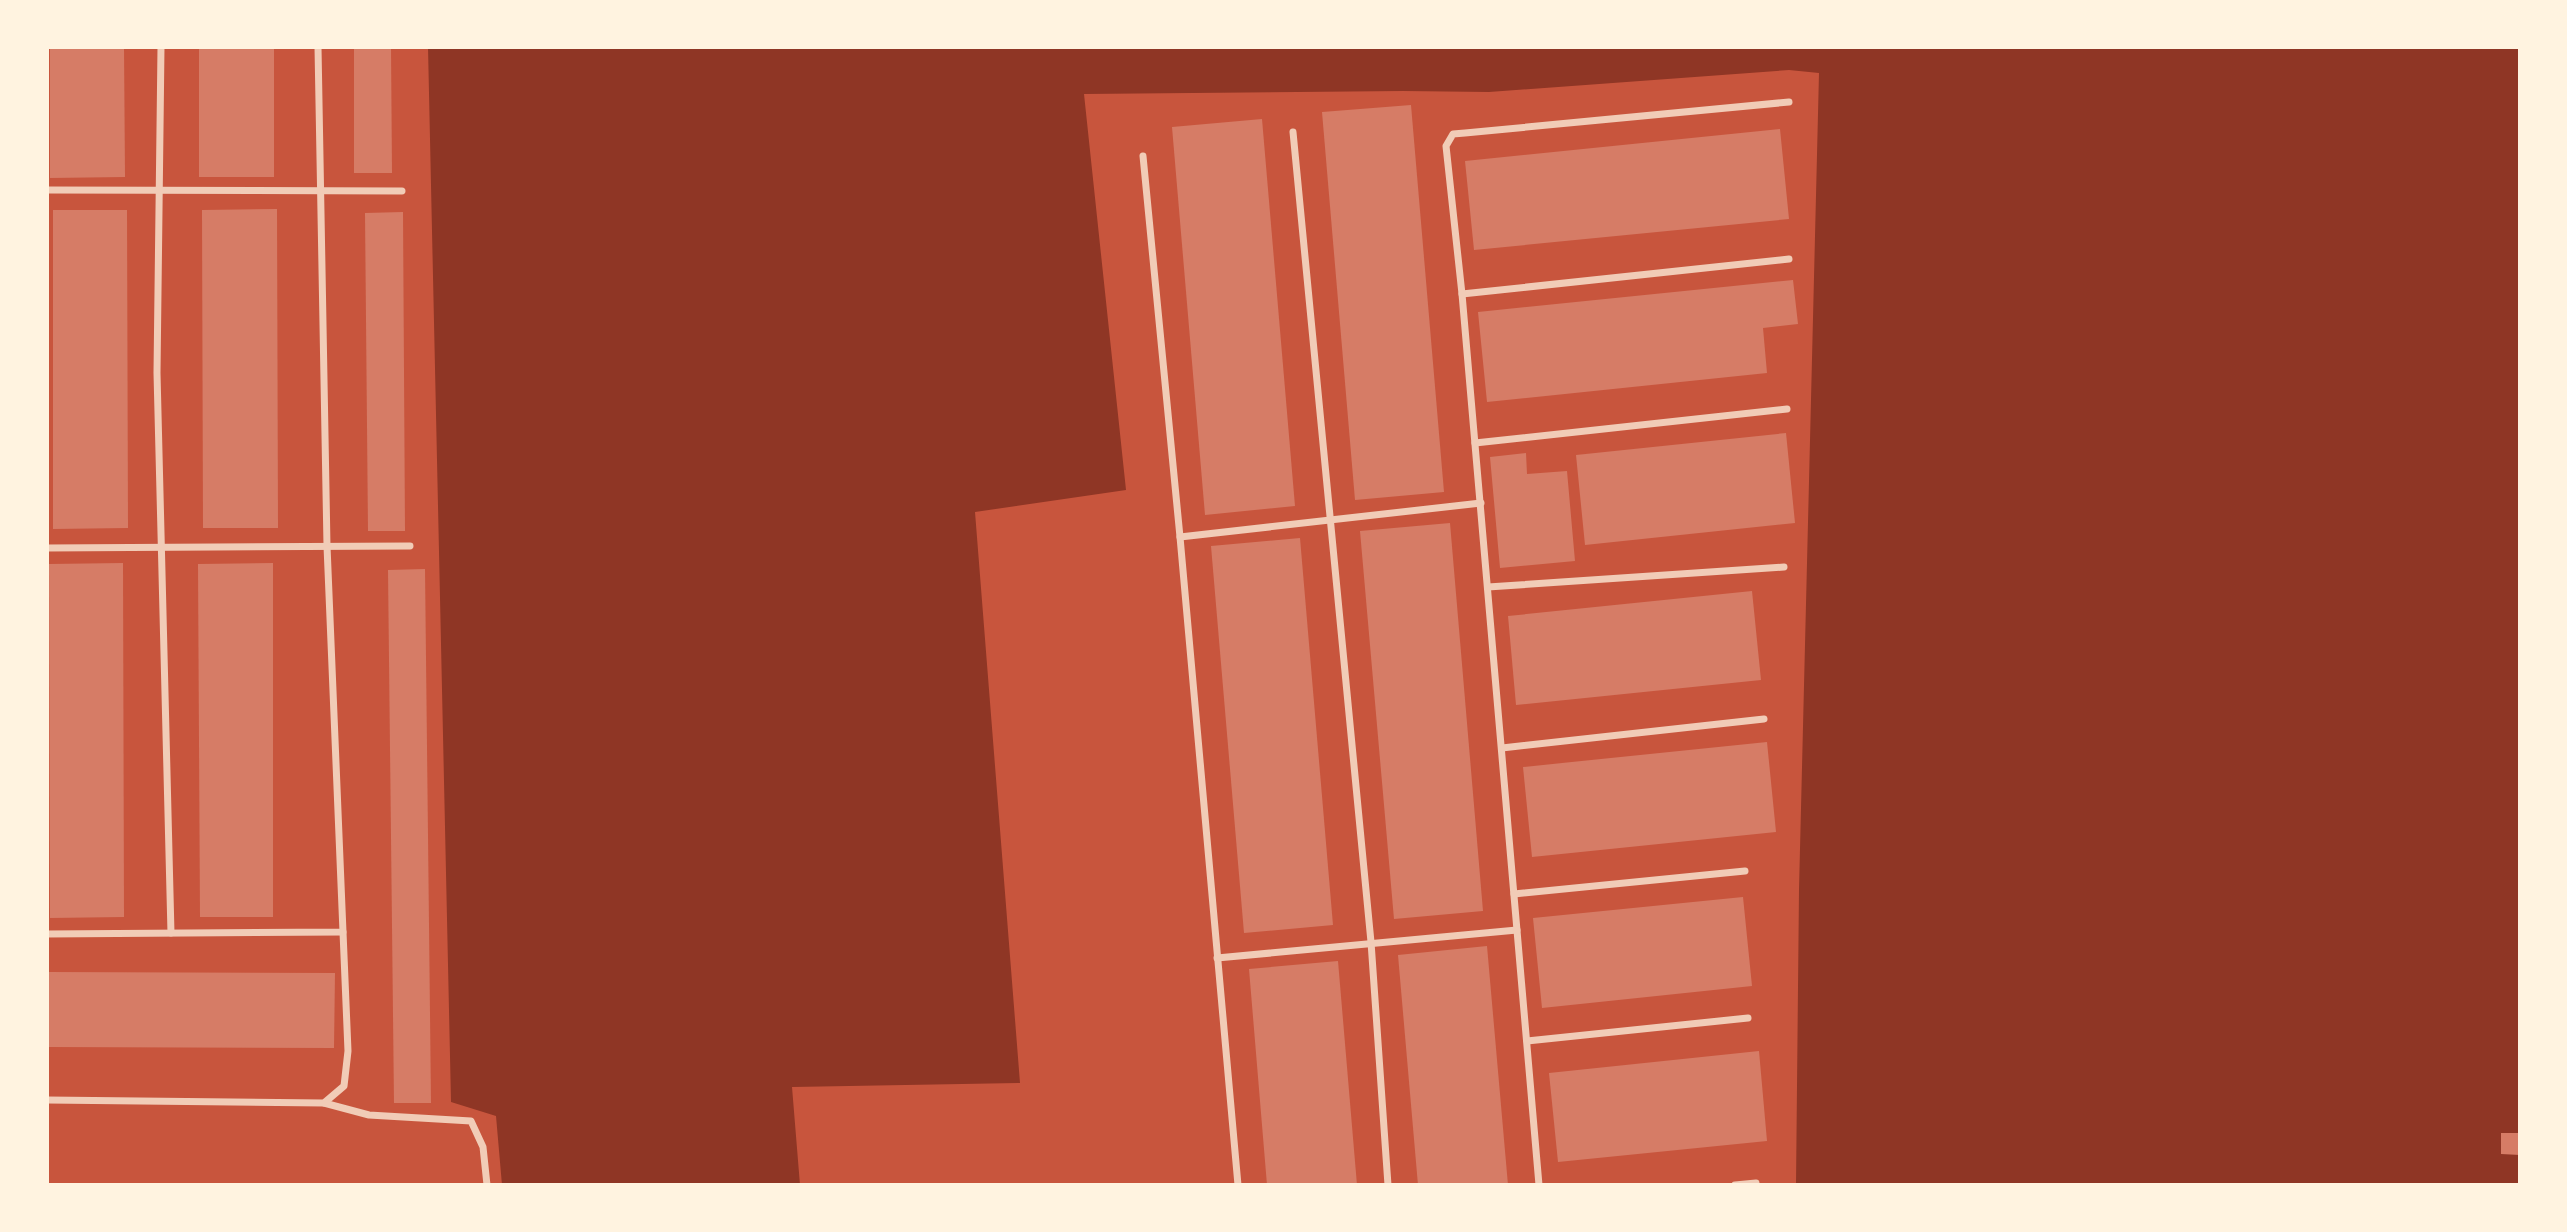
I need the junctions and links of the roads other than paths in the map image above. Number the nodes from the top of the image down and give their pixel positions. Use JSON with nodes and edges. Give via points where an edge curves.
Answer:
{"nodes":[{"id":1,"x":161,"y":47,"type":"edge"},
{"id":2,"x":318,"y":47,"type":"edge"},
{"id":3,"x":1789,"y":102,"type":"dead end"},
{"id":4,"x":1293,"y":132,"type":"dead end"},
{"id":5,"x":1143,"y":156,"type":"dead end"},
{"id":6,"x":47,"y":190,"type":"edge"},
{"id":7,"x":160,"y":190,"type":"junction"},
{"id":8,"x":321,"y":191,"type":"junction"},
{"id":9,"x":402,"y":191,"type":"dead end"},
{"id":10,"x":1789,"y":259,"type":"dead end"},
{"id":11,"x":1462,"y":294,"type":"junction"},
{"id":12,"x":1787,"y":409,"type":"dead end"},
{"id":13,"x":1475,"y":443,"type":"junction"},
{"id":14,"x":1481,"y":503,"type":"junction"},
{"id":15,"x":1329,"y":520,"type":"junction"},
{"id":16,"x":1181,"y":537,"type":"junction"},
{"id":17,"x":327,"y":546,"type":"junction"},
{"id":18,"x":410,"y":546,"type":"dead end"},
{"id":19,"x":160,"y":547,"type":"junction"},
{"id":20,"x":47,"y":548,"type":"edge"},
{"id":21,"x":1784,"y":567,"type":"dead end"},
{"id":22,"x":1488,"y":587,"type":"junction"},
{"id":23,"x":1764,"y":719,"type":"dead end"},
{"id":24,"x":1502,"y":748,"type":"junction"},
{"id":25,"x":1745,"y":871,"type":"dead end"},
{"id":26,"x":1514,"y":894,"type":"junction"},
{"id":27,"x":1517,"y":930,"type":"junction"},
{"id":28,"x":343,"y":932,"type":"junction"},
{"id":29,"x":171,"y":933,"type":"junction"},
{"id":30,"x":47,"y":934,"type":"edge"},
{"id":31,"x":1371,"y":942,"type":"junction"},
{"id":32,"x":1217,"y":958,"type":"junction"},
{"id":33,"x":1748,"y":1018,"type":"dead end"},
{"id":34,"x":1527,"y":1041,"type":"junction"},
{"id":35,"x":47,"y":1100,"type":"edge"},
{"id":36,"x":324,"y":1103,"type":"junction"},
{"id":37,"x":1756,"y":1183,"type":"dead end"},
{"id":38,"x":487,"y":1185,"type":"edge"},
{"id":39,"x":1238,"y":1185,"type":"edge"},
{"id":40,"x":1388,"y":1185,"type":"edge"},
{"id":41,"x":1539,"y":1185,"type":"edge"},
{"id":42,"x":1735,"y":1185,"type":"edge"}],
"edges":[{"from":1,"to":7,"type":"street"},
{"from":2,"to":8,"type":"street"},
{"from":3,"to":11,"type":"street","via":[[1453,134],[1446,146]]},
{"from":4,"to":15,"type":"street"},
{"from":5,"to":16,"type":"street"},
{"from":6,"to":7,"type":"street"},
{"from":7,"to":8,"type":"street"},
{"from":7,"to":19,"type":"street"},
{"from":8,"to":9,"type":"street"},
{"from":8,"to":17,"type":"street"},
{"from":10,"to":11,"type":"street"},
{"from":11,"to":13,"type":"street"},
{"from":12,"to":13,"type":"street"},
{"from":13,"to":14,"type":"street"},
{"from":14,"to":15,"type":"street"},
{"from":14,"to":22,"type":"street"},
{"from":15,"to":16,"type":"street"},
{"from":15,"to":31,"type":"street"},
{"from":16,"to":32,"type":"street"},
{"from":17,"to":18,"type":"street"},
{"from":17,"to":19,"type":"street"},
{"from":17,"to":28,"type":"street"},
{"from":19,"to":20,"type":"street"},
{"from":19,"to":29,"type":"street"},
{"from":21,"to":22,"type":"street"},
{"from":22,"to":24,"type":"street"},
{"from":23,"to":24,"type":"street"},
{"from":24,"to":26,"type":"street"},
{"from":25,"to":26,"type":"street"},
{"from":26,"to":27,"type":"street"},
{"from":27,"to":31,"type":"street"},
{"from":27,"to":34,"type":"street"},
{"from":28,"to":29,"type":"street"},
{"from":28,"to":36,"type":"street","via":[[348,1051],[344,1086]]},
{"from":29,"to":30,"type":"street"},
{"from":31,"to":32,"type":"street"},
{"from":31,"to":40,"type":"street"},
{"from":32,"to":39,"type":"street"},
{"from":33,"to":34,"type":"street"},
{"from":34,"to":41,"type":"street"},
{"from":35,"to":36,"type":"street"},
{"from":36,"to":38,"type":"street","via":[[369,1115],[471,1121],[483,1147]]},
{"from":37,"to":42,"type":"street"}]}
